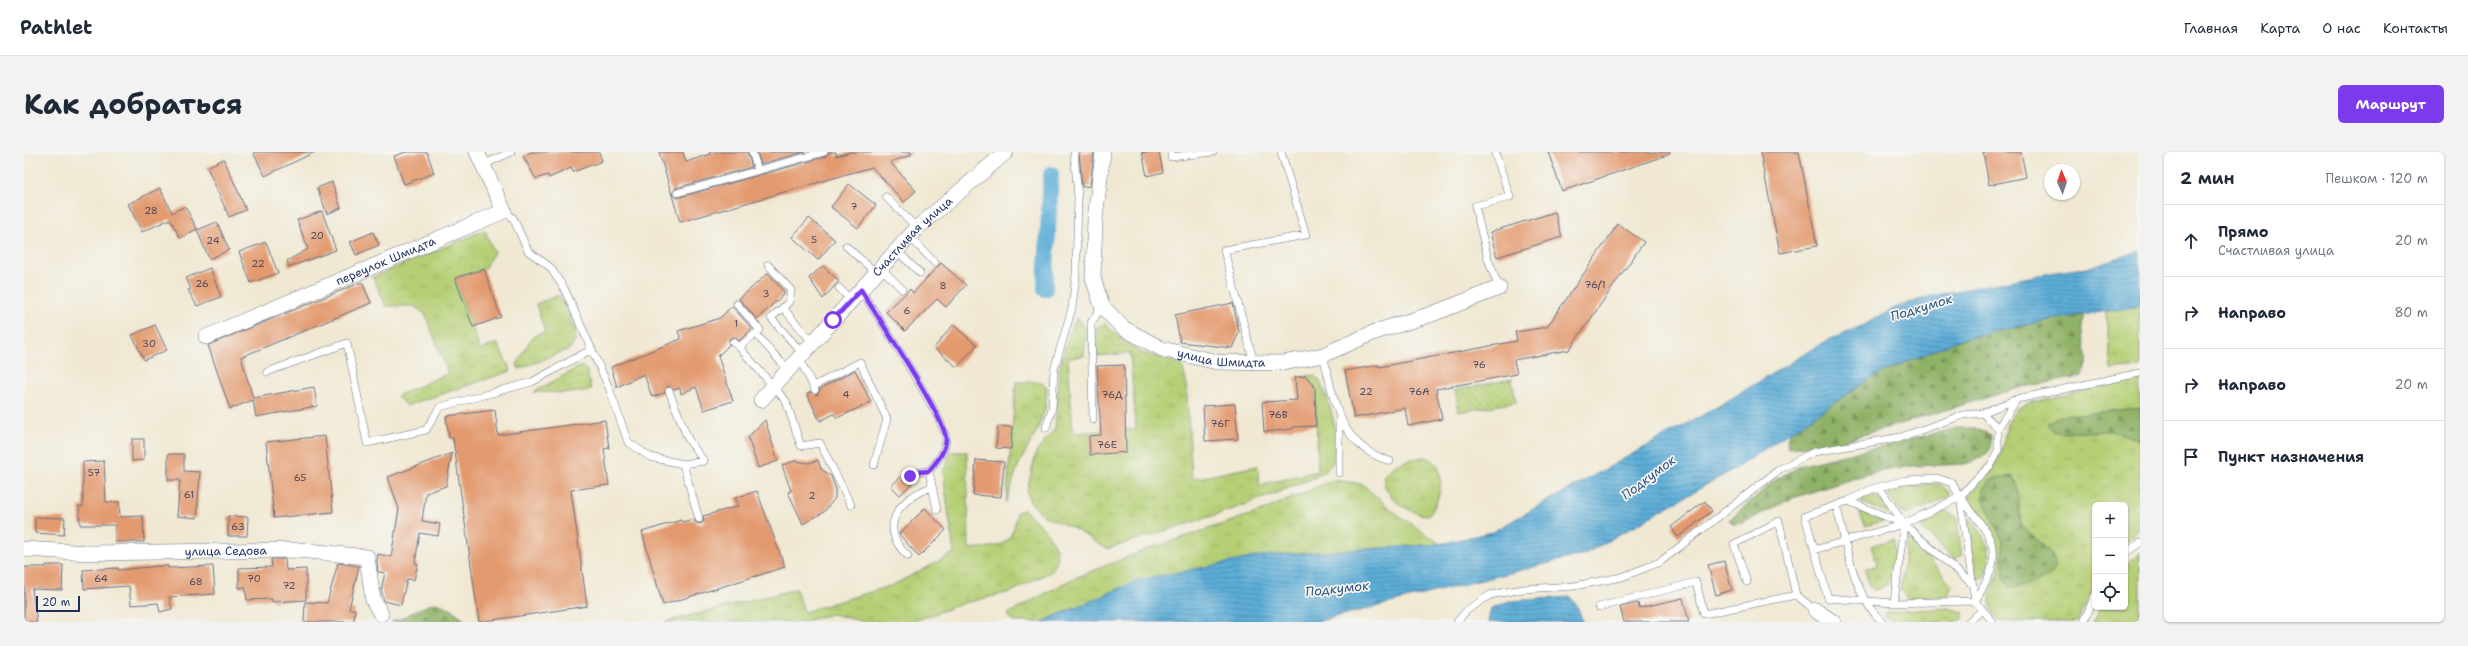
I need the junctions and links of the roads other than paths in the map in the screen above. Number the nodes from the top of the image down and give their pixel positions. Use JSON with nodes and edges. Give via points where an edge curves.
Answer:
{"nodes":[{"id":1,"x":511,"y":152,"type":"edge"},
{"id":2,"x":752,"y":152,"type":"edge"},
{"id":3,"x":824,"y":152,"type":"edge"},
{"id":4,"x":1006,"y":152,"type":"edge"},
{"id":5,"x":1074,"y":152,"type":"edge"},
{"id":6,"x":1103,"y":152,"type":"edge"},
{"id":7,"x":1171,"y":152,"type":"edge"},
{"id":8,"x":1213,"y":152,"type":"edge"},
{"id":9,"x":1282,"y":152,"type":"edge"},
{"id":10,"x":1496,"y":152,"type":"edge"},
{"id":11,"x":480,"y":159,"type":"edge"},
{"id":12,"x":758,"y":170,"type":"junction"},
{"id":13,"x":677,"y":193,"type":"dead end"},
{"id":14,"x":886,"y":197,"type":"dead end"},
{"id":15,"x":504,"y":211,"type":"junction"},
{"id":16,"x":914,"y":232,"type":"junction"},
{"id":17,"x":846,"y":246,"type":"dead end"},
{"id":18,"x":897,"y":251,"type":"junction"},
{"id":19,"x":934,"y":263,"type":"dead end"},
{"id":20,"x":768,"y":265,"type":"dead end"},
{"id":21,"x":879,"y":271,"type":"junction"},
{"id":22,"x":920,"y":273,"type":"dead end"},
{"id":23,"x":839,"y":288,"type":"dead end"},
{"id":24,"x":1499,"y":288,"type":"joint"},
{"id":25,"x":902,"y":289,"type":"dead end"},
{"id":26,"x":856,"y":295,"type":"junction"},
{"id":27,"x":737,"y":304,"type":"dead end"},
{"id":28,"x":1102,"y":306,"type":"junction"},
{"id":29,"x":783,"y":308,"type":"junction"},
{"id":30,"x":756,"y":334,"type":"junction"},
{"id":31,"x":206,"y":337,"type":"dead end"},
{"id":32,"x":733,"y":342,"type":"dead end"},
{"id":33,"x":813,"y":343,"type":"junction"},
{"id":34,"x":739,"y":347,"type":"junction"},
{"id":35,"x":592,"y":349,"type":"junction"},
{"id":36,"x":1323,"y":355,"type":"junction"},
{"id":37,"x":801,"y":356,"type":"junction"},
{"id":38,"x":1254,"y":363,"type":"junction"},
{"id":39,"x":788,"y":370,"type":"junction"},
{"id":40,"x":267,"y":372,"type":"dead end"},
{"id":41,"x":2140,"y":373,"type":"edge"},
{"id":42,"x":773,"y":387,"type":"junction"},
{"id":43,"x":669,"y":391,"type":"dead end"},
{"id":44,"x":2017,"y":399,"type":"junction"},
{"id":45,"x":761,"y":400,"type":"dead end"},
{"id":46,"x":1982,"y":413,"type":"junction"},
{"id":47,"x":1339,"y":415,"type":"junction"},
{"id":48,"x":1093,"y":420,"type":"dead end"},
{"id":49,"x":1046,"y":428,"type":"dead end"},
{"id":50,"x":1998,"y":428,"type":"junction"},
{"id":51,"x":1390,"y":461,"type":"dead end"},
{"id":52,"x":683,"y":464,"type":"junction"},
{"id":53,"x":874,"y":465,"type":"dead end"},
{"id":54,"x":929,"y":471,"type":"junction"},
{"id":55,"x":1340,"y":473,"type":"dead end"},
{"id":56,"x":910,"y":476,"type":"dead end"},
{"id":57,"x":932,"y":487,"type":"junction"},
{"id":58,"x":1878,"y":487,"type":"junction"},
{"id":59,"x":1960,"y":498,"type":"junction"},
{"id":60,"x":1848,"y":501,"type":"junction"},
{"id":61,"x":1836,"y":504,"type":"junction"},
{"id":62,"x":851,"y":505,"type":"dead end"},
{"id":63,"x":937,"y":510,"type":"dead end"},
{"id":64,"x":699,"y":518,"type":"dead end"},
{"id":65,"x":1904,"y":524,"type":"junction"},
{"id":66,"x":1846,"y":541,"type":"junction"},
{"id":67,"x":2140,"y":543,"type":"edge"},
{"id":68,"x":24,"y":549,"type":"edge"},
{"id":69,"x":1814,"y":550,"type":"junction"},
{"id":70,"x":2128,"y":551,"type":"edge"},
{"id":71,"x":908,"y":556,"type":"dead end"},
{"id":72,"x":1747,"y":582,"type":"dead end"},
{"id":73,"x":1973,"y":586,"type":"junction"},
{"id":74,"x":1796,"y":596,"type":"junction"},
{"id":75,"x":1975,"y":601,"type":"junction"},
{"id":76,"x":1865,"y":602,"type":"junction"},
{"id":77,"x":2092,"y":602,"type":"edge"},
{"id":78,"x":1894,"y":603,"type":"junction"},
{"id":79,"x":1599,"y":607,"type":"dead end"},
{"id":80,"x":1815,"y":610,"type":"joint"},
{"id":81,"x":1983,"y":610,"type":"junction"},
{"id":82,"x":381,"y":614,"type":"dead end"},
{"id":83,"x":1458,"y":622,"type":"edge"},
{"id":84,"x":1833,"y":622,"type":"edge"},
{"id":85,"x":1883,"y":622,"type":"edge"},
{"id":86,"x":1968,"y":622,"type":"edge"},
{"id":87,"x":1993,"y":622,"type":"edge"},
{"id":88,"x":2084,"y":622,"type":"edge"}],
"edges":[{"from":1,"to":11,"type":"lane"},
{"from":2,"to":12,"type":"lane"},
{"from":3,"to":12,"type":"lane"},
{"from":4,"to":16,"type":"street","name":"Счастливая улица"},
{"from":5,"to":49,"type":"lane","via":[[1078,197],[1076,275],[1072,308],[1054,370],[1052,408]]},
{"from":6,"to":28,"type":"street","name":"улица Шмидта","via":[[1095,219],[1093,278]]},
{"from":7,"to":8,"type":"lane","via":[[1171,157]]},
{"from":9,"to":38,"type":"lane","via":[[1306,236],[1224,250]]},
{"from":10,"to":24,"type":"lane","via":[[1510,196],[1475,206],[1488,259]]},
{"from":11,"to":15,"type":"street"},
{"from":12,"to":13,"type":"lane"},
{"from":14,"to":16,"type":"lane"},
{"from":15,"to":31,"type":"street","name":"переулок Шмидта"},
{"from":15,"to":35,"type":"lane","via":[[513,218],[528,252],[550,267],[565,290]]},
{"from":16,"to":18,"type":"street","name":"Счастливая улица"},
{"from":16,"to":19,"type":"lane"},
{"from":17,"to":21,"type":"lane"},
{"from":18,"to":21,"type":"street","name":"Счастливая улица"},
{"from":18,"to":22,"type":"lane"},
{"from":20,"to":29,"type":"lane","via":[[791,290],[789,302]]},
{"from":21,"to":25,"type":"lane"},
{"from":21,"to":26,"type":"street","name":"Счастливая улица"},
{"from":23,"to":26,"type":"lane"},
{"from":24,"to":36,"type":"street","name":"улица Шмидта","via":[[1432,314],[1375,332]]},
{"from":26,"to":33,"type":"street","name":"Счастливая улица"},
{"from":26,"to":54,"type":"lane","via":[[937,415],[946,438],[942,455]]},
{"from":27,"to":30,"type":"lane","via":[[760,330]]},
{"from":28,"to":38,"type":"street","name":"улица Шмидта","via":[[1123,328],[1162,349],[1217,362]]},
{"from":28,"to":48,"type":"lane","via":[[1091,323]]},
{"from":29,"to":33,"type":"lane"},
{"from":29,"to":37,"type":"lane","via":[[771,318]]},
{"from":30,"to":34,"type":"lane"},
{"from":30,"to":39,"type":"lane"},
{"from":32,"to":34,"type":"lane"},
{"from":33,"to":37,"type":"street","name":"Счастливая улица"},
{"from":34,"to":42,"type":"lane"},
{"from":35,"to":40,"type":"lane","via":[[532,382],[440,407],[426,430],[367,443],[347,343]]},
{"from":35,"to":52,"type":"lane","via":[[628,442],[650,456]]},
{"from":36,"to":38,"type":"street","name":"улица Шмидта","via":[[1283,363]]},
{"from":36,"to":47,"type":"lane"},
{"from":37,"to":39,"type":"street","name":"Счастливая улица"},
{"from":37,"to":53,"type":"lane","via":[[814,388],[860,362],[887,419]]},
{"from":39,"to":42,"type":"street","name":"Счастливая улица"},
{"from":41,"to":44,"type":"lane"},
{"from":42,"to":45,"type":"street","name":"Счастливая улица"},
{"from":42,"to":62,"type":"lane","via":[[786,401],[801,446],[820,443]]},
{"from":43,"to":52,"type":"lane","via":[[688,439],[704,461]]},
{"from":44,"to":46,"type":"lane"},
{"from":44,"to":50,"type":"lane"},
{"from":46,"to":50,"type":"lane"},
{"from":46,"to":83,"type":"lane","via":[[1963,415],[1901,437],[1814,452],[1780,469],[1660,562],[1622,577],[1574,586],[1523,589],[1490,595],[1467,610]]},
{"from":47,"to":51,"type":"lane","via":[[1348,434],[1365,450]]},
{"from":47,"to":55,"type":"lane"},
{"from":50,"to":59,"type":"lane","via":[[1998,450],[1991,466],[1974,480]]},
{"from":52,"to":64,"type":"lane"},
{"from":54,"to":56,"type":"lane"},
{"from":54,"to":57,"type":"lane"},
{"from":57,"to":63,"type":"lane"},
{"from":57,"to":71,"type":"lane","via":[[919,491],[908,499],[894,518],[894,537],[898,547]]},
{"from":58,"to":59,"type":"lane","via":[[1906,480],[1937,478],[1952,483]]},
{"from":58,"to":60,"type":"lane"},
{"from":58,"to":65,"type":"lane"},
{"from":59,"to":65,"type":"lane"},
{"from":59,"to":73,"type":"lane"},
{"from":59,"to":75,"type":"lane","via":[[1983,527],[1993,547],[1994,563],[1989,580]]},
{"from":60,"to":61,"type":"lane"},
{"from":60,"to":65,"type":"lane"},
{"from":61,"to":66,"type":"lane"},
{"from":61,"to":69,"type":"lane","via":[[1805,516]]},
{"from":65,"to":66,"type":"lane"},
{"from":65,"to":73,"type":"lane"},
{"from":65,"to":78,"type":"lane"},
{"from":66,"to":69,"type":"lane"},
{"from":66,"to":76,"type":"lane"},
{"from":67,"to":70,"type":"lane"},
{"from":68,"to":82,"type":"street","name":"улица Седова","via":[[90,553],[298,550],[367,557],[373,600]]},
{"from":69,"to":76,"type":"lane","via":[[1828,598]]},
{"from":72,"to":74,"type":"lane","via":[[1734,544],[1779,521]]},
{"from":73,"to":75,"type":"lane"},
{"from":74,"to":79,"type":"lane","via":[[1704,614],[1696,582]]},
{"from":74,"to":80,"type":"lane"},
{"from":75,"to":78,"type":"lane"},
{"from":75,"to":81,"type":"lane"},
{"from":76,"to":78,"type":"lane"},
{"from":76,"to":85,"type":"lane"},
{"from":77,"to":88,"type":"lane"},
{"from":80,"to":84,"type":"street"},
{"from":81,"to":86,"type":"lane"},
{"from":81,"to":87,"type":"lane"}]}
